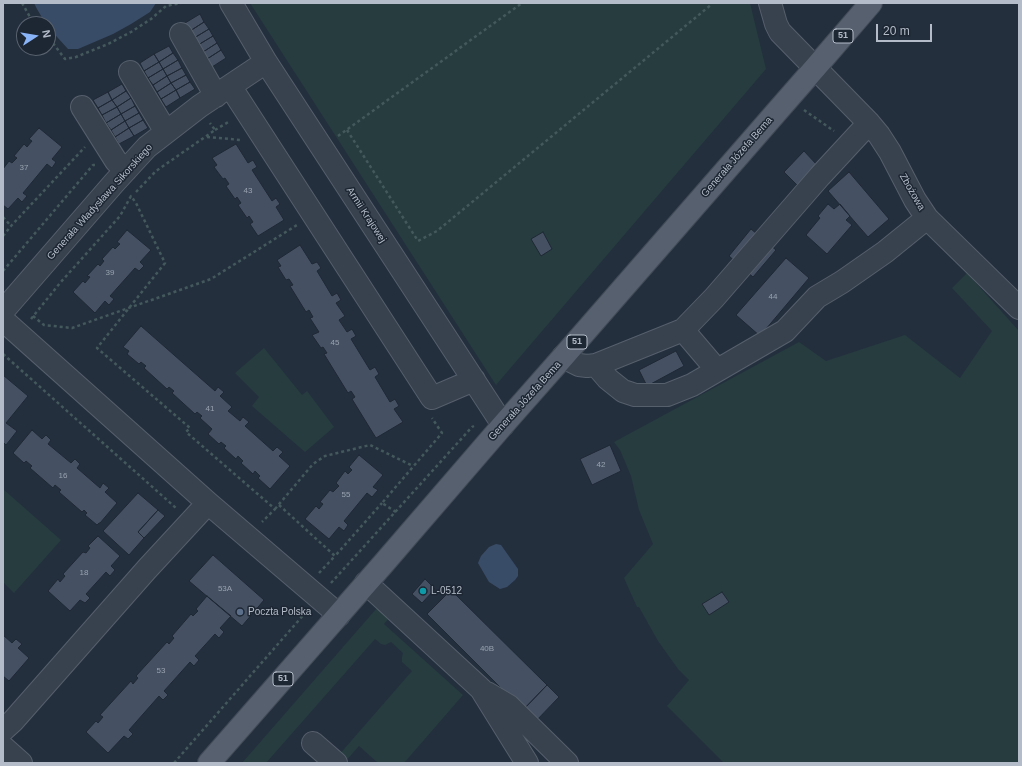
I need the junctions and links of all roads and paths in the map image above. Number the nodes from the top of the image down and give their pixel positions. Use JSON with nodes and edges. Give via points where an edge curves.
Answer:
{"nodes":[{"id":1,"x":22,"y":3,"type":"edge"},
{"id":2,"x":181,"y":3,"type":"edge"},
{"id":3,"x":231,"y":3,"type":"edge"},
{"id":4,"x":522,"y":3,"type":"edge"},
{"id":5,"x":770,"y":3,"type":"edge"},
{"id":6,"x":871,"y":3,"type":"edge"},
{"id":7,"x":712,"y":4,"type":"edge"},
{"id":8,"x":29,"y":16,"type":"edge"},
{"id":9,"x":181,"y":34,"type":"dead end"},
{"id":10,"x":56,"y":47,"type":"edge"},
{"id":11,"x":266,"y":62,"type":"junction"},
{"id":12,"x":816,"y":68,"type":"junction"},
{"id":13,"x":130,"y":72,"type":"dead end"},
{"id":14,"x":223,"y":91,"type":"junction"},
{"id":15,"x":82,"y":107,"type":"dead end"},
{"id":16,"x":869,"y":123,"type":"junction"},
{"id":17,"x":347,"y":130,"type":"junction"},
{"id":18,"x":166,"y":132,"type":"junction"},
{"id":19,"x":98,"y":133,"type":"junction"},
{"id":20,"x":206,"y":137,"type":"dead end"},
{"id":21,"x":242,"y":140,"type":"dead end"},
{"id":22,"x":322,"y":148,"type":"junction"},
{"id":23,"x":93,"y":165,"type":"dead end"},
{"id":24,"x":126,"y":170,"type":"junction"},
{"id":25,"x":3,"y":217,"type":"edge"},
{"id":26,"x":927,"y":218,"type":"junction"},
{"id":27,"x":299,"y":224,"type":"dead end"},
{"id":28,"x":11,"y":226,"type":"junction"},
{"id":29,"x":3,"y":236,"type":"edge"},
{"id":30,"x":3,"y":271,"type":"edge"},
{"id":31,"x":130,"y":308,"type":"junction"},
{"id":32,"x":1019,"y":308,"type":"edge"},
{"id":33,"x":3,"y":311,"type":"edge"},
{"id":34,"x":33,"y":316,"type":"junction"},
{"id":35,"x":11,"y":327,"type":"edge"},
{"id":36,"x":683,"y":330,"type":"junction"},
{"id":37,"x":3,"y":354,"type":"edge"},
{"id":38,"x":564,"y":358,"type":"junction"},
{"id":39,"x":596,"y":365,"type":"junction"},
{"id":40,"x":717,"y":370,"type":"junction"},
{"id":41,"x":474,"y":380,"type":"junction"},
{"id":42,"x":503,"y":425,"type":"junction"},
{"id":43,"x":413,"y":466,"type":"dead end"},
{"id":44,"x":382,"y":503,"type":"dead end"},
{"id":45,"x":278,"y":505,"type":"junction"},
{"id":46,"x":275,"y":509,"type":"junction"},
{"id":47,"x":201,"y":510,"type":"junction"},
{"id":48,"x":257,"y":518,"type":"dead end"},
{"id":49,"x":366,"y":583,"type":"junction"},
{"id":50,"x":339,"y":615,"type":"junction"},
{"id":51,"x":480,"y":689,"type":"junction"},
{"id":52,"x":3,"y":730,"type":"edge"},
{"id":53,"x":313,"y":743,"type":"dead end"},
{"id":54,"x":3,"y":747,"type":"edge"},
{"id":55,"x":21,"y":763,"type":"edge"},
{"id":56,"x":209,"y":763,"type":"edge"},
{"id":57,"x":336,"y":763,"type":"edge"},
{"id":58,"x":527,"y":763,"type":"edge"},
{"id":59,"x":566,"y":763,"type":"edge"}],
"edges":[{"from":1,"to":8,"type":"path"},
{"from":2,"to":10,"type":"path","via":[[166,6],[130,32],[76,57],[65,59]]},
{"from":3,"to":11,"type":"street","name":"Armii Krajowej"},
{"from":4,"to":17,"type":"path"},
{"from":5,"to":12,"type":"street","name":"Zbożowa","via":[[780,32]]},
{"from":6,"to":12,"type":"main road","name":"Generała Józefa Bema","number":"51"},
{"from":7,"to":17,"type":"path","via":[[437,231],[418,241]]},
{"from":9,"to":14,"type":"street"},
{"from":11,"to":14,"type":"street","name":"Generała Władysława Sikorskiego"},
{"from":11,"to":22,"type":"street","name":"Armii Krajowej"},
{"from":12,"to":16,"type":"street","name":"Zbożowa"},
{"from":12,"to":38,"type":"main road","name":"Generała Józefa Bema","number":"51"},
{"from":13,"to":18,"type":"street"},
{"from":14,"to":18,"type":"street","name":"Generała Władysława Sikorskiego"},
{"from":14,"to":41,"type":"street","via":[[432,398]]},
{"from":15,"to":19,"type":"street"},
{"from":16,"to":26,"type":"street","name":"Zbożowa","via":[[890,152]]},
{"from":16,"to":36,"type":"street"},
{"from":17,"to":22,"type":"path"},
{"from":18,"to":24,"type":"street","name":"Generała Władysława Sikorskiego","via":[[147,146]]},
{"from":19,"to":24,"type":"street","via":[[116,161]]},
{"from":19,"to":28,"type":"path"},
{"from":20,"to":21,"type":"path"},
{"from":22,"to":41,"type":"street","name":"Armii Krajowej"},
{"from":23,"to":30,"type":"path"},
{"from":24,"to":33,"type":"street","name":"Generała Władysława Sikorskiego"},
{"from":25,"to":28,"type":"path"},
{"from":26,"to":32,"type":"street","name":"Zbożowa"},
{"from":26,"to":40,"type":"street","via":[[879,256],[817,297],[785,331]]},
{"from":27,"to":31,"type":"path","via":[[211,279]]},
{"from":28,"to":29,"type":"path"},
{"from":31,"to":34,"type":"path","via":[[72,328],[44,325]]},
{"from":31,"to":34,"type":"path","via":[[165,263],[131,196],[120,216]]},
{"from":31,"to":46,"type":"path","via":[[97,348],[190,428],[186,432]]},
{"from":34,"to":35,"type":"path"},
{"from":35,"to":47,"type":"street"},
{"from":36,"to":39,"type":"street"},
{"from":36,"to":40,"type":"street"},
{"from":37,"to":47,"type":"path","via":[[177,508]]},
{"from":38,"to":39,"type":"street","via":[[579,365]]},
{"from":38,"to":42,"type":"main road","name":"Generała Józefa Bema","number":"51"},
{"from":39,"to":40,"type":"street","via":[[623,391],[635,395],[654,396],[673,393]]},
{"from":41,"to":42,"type":"street","name":"Armii Krajowej"},
{"from":42,"to":49,"type":"main road","name":"Generała Józefa Bema","number":"51"},
{"from":43,"to":45,"type":"path","via":[[370,445],[325,456],[313,464]]},
{"from":44,"to":45,"type":"path","via":[[335,556]]},
{"from":45,"to":46,"type":"path"},
{"from":46,"to":48,"type":"path","via":[[261,523]]},
{"from":47,"to":50,"type":"street"},
{"from":47,"to":52,"type":"street"},
{"from":49,"to":50,"type":"main road","name":"Generała Józefa Bema","number":"51"},
{"from":49,"to":51,"type":"street"},
{"from":50,"to":56,"type":"main road","name":"Generała Józefa Bema","number":"51"},
{"from":51,"to":58,"type":"street"},
{"from":51,"to":59,"type":"street","via":[[509,706]]},
{"from":53,"to":57,"type":"street"},
{"from":54,"to":55,"type":"street"}]}
